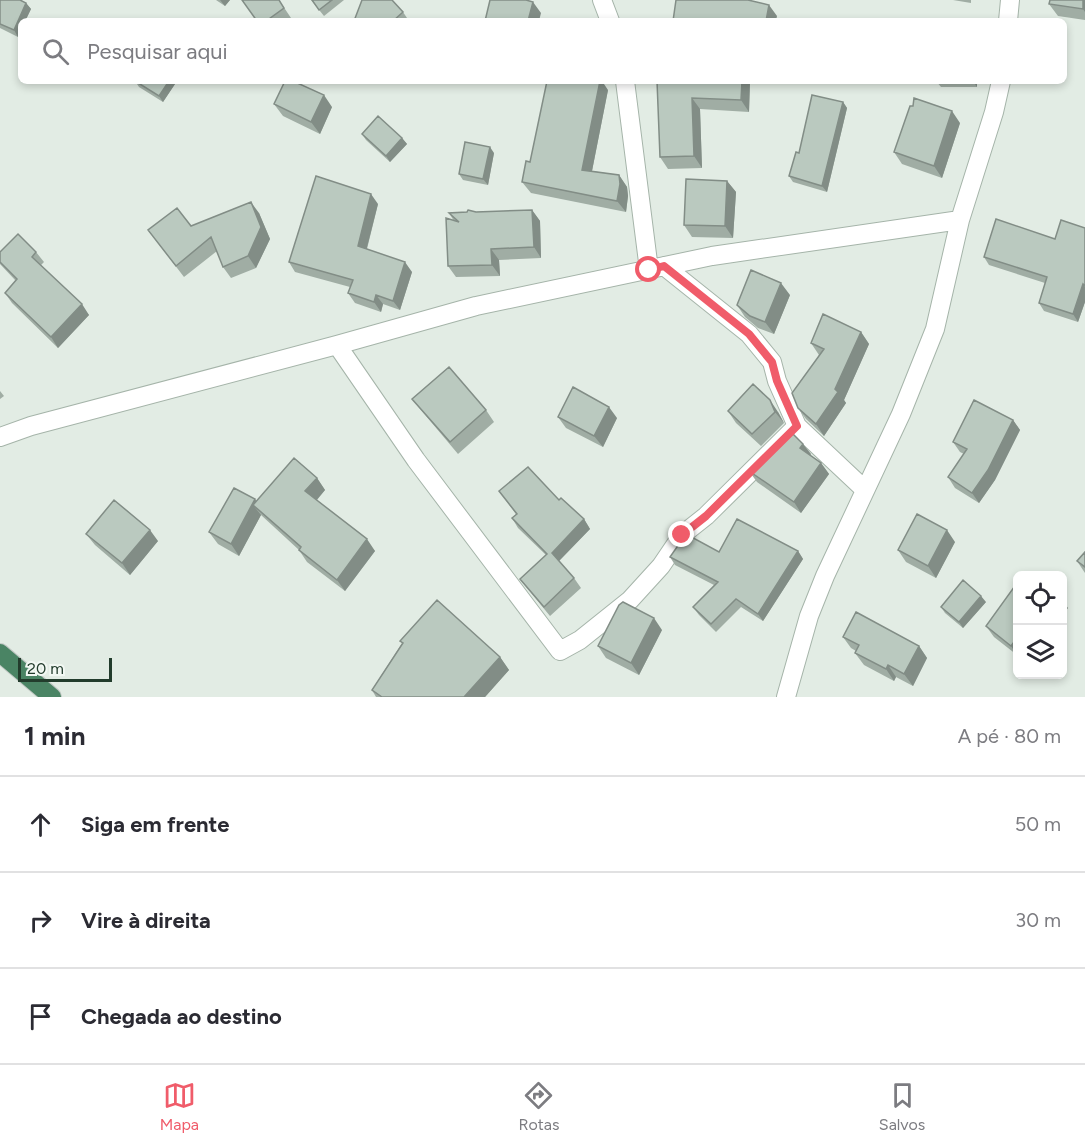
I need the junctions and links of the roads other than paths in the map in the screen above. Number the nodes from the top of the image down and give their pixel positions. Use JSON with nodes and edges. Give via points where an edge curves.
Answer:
{"nodes":[{"id":1,"x":602,"y":0,"type":"edge"},
{"id":2,"x":1010,"y":0,"type":"edge"},
{"id":3,"x":609,"y":18,"type":"edge"},
{"id":4,"x":1008,"y":18,"type":"edge"},
{"id":5,"x":625,"y":84,"type":"edge"},
{"id":6,"x":1000,"y":84,"type":"edge"},
{"id":7,"x":960,"y":220,"type":"junction"},
{"id":8,"x":656,"y":268,"type":"junction"},
{"id":9,"x":337,"y":345,"type":"junction"},
{"id":10,"x":797,"y":426,"type":"junction"},
{"id":11,"x":0,"y":437,"type":"edge"},
{"id":12,"x":864,"y":489,"type":"junction"},
{"id":13,"x":0,"y":653,"type":"edge"},
{"id":14,"x":52,"y":697,"type":"edge"},
{"id":15,"x":786,"y":697,"type":"edge"}],
"edges":[{"from":1,"to":3,"type":"street"},
{"from":2,"to":4,"type":"street"},
{"from":5,"to":8,"type":"street"},
{"from":6,"to":7,"type":"street"},
{"from":7,"to":8,"type":"street","via":[[712,256]]},
{"from":7,"to":12,"type":"street","via":[[935,329],[901,414]]},
{"from":8,"to":9,"type":"street","via":[[476,306]]},
{"from":8,"to":10,"type":"street","via":[[749,334],[772,362]]},
{"from":9,"to":10,"type":"street","via":[[416,460],[561,651],[630,600],[682,535]]},
{"from":9,"to":11,"type":"street"},
{"from":10,"to":12,"type":"street"},
{"from":12,"to":15,"type":"street","via":[[809,616]]},
{"from":13,"to":14,"type":"highway"}]}
